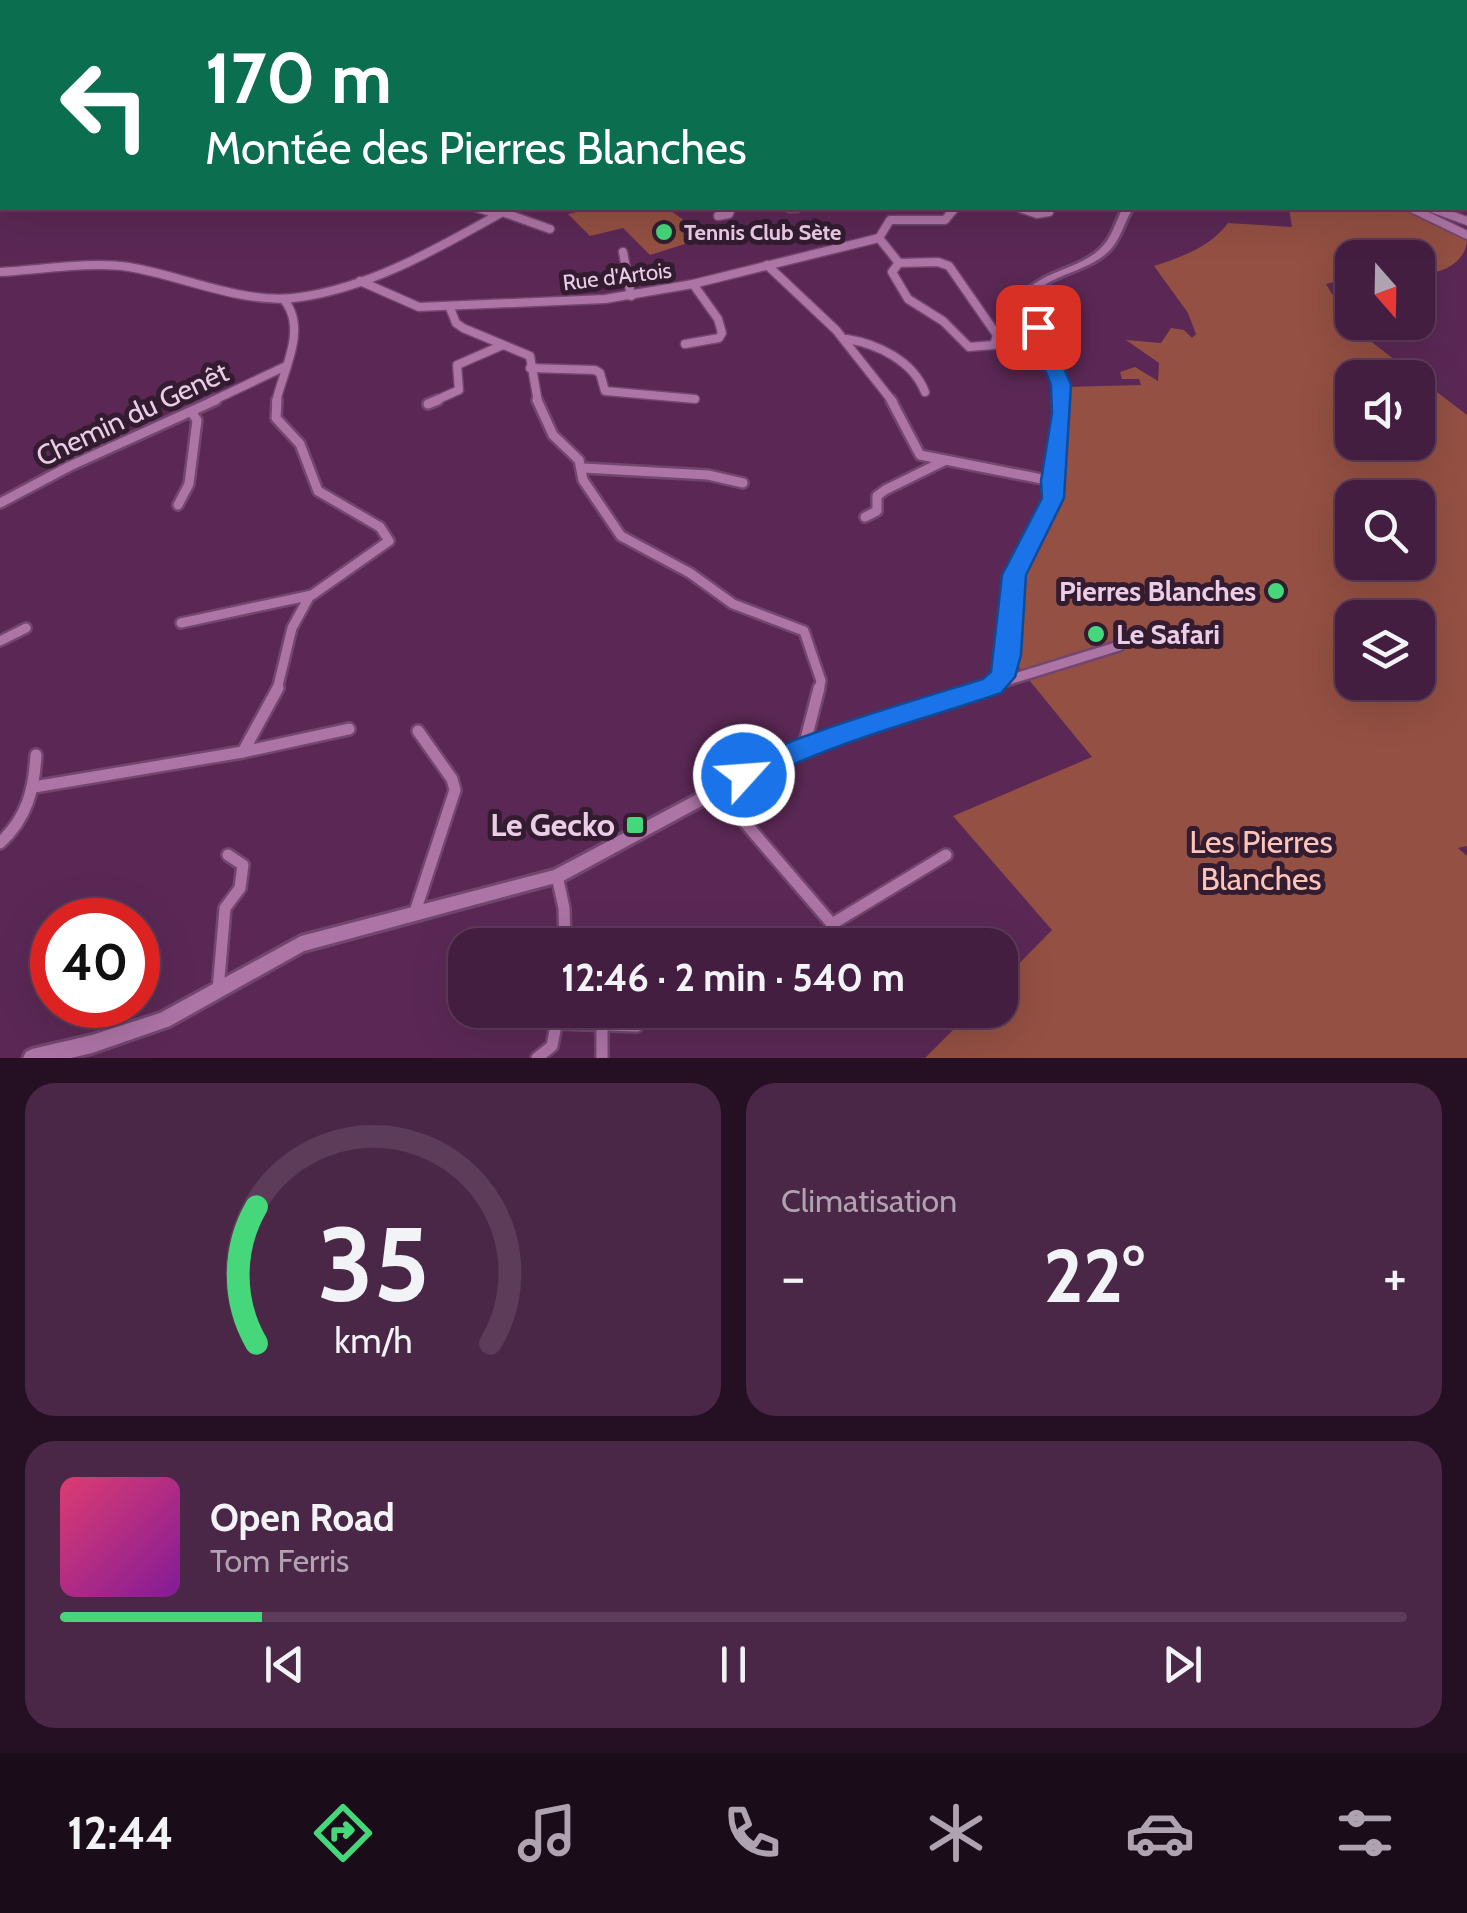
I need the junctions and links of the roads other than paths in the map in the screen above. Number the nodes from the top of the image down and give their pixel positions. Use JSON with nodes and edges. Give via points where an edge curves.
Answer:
{"nodes":[{"id":1,"x":486,"y":210,"type":"edge"},
{"id":2,"x":506,"y":210,"type":"edge"},
{"id":3,"x":731,"y":210,"type":"edge"},
{"id":4,"x":953,"y":210,"type":"edge"},
{"id":5,"x":1026,"y":210,"type":"edge"},
{"id":6,"x":1127,"y":210,"type":"edge"},
{"id":7,"x":1415,"y":210,"type":"edge"},
{"id":8,"x":1437,"y":210,"type":"edge"},
{"id":9,"x":1048,"y":212,"type":"dead end"},
{"id":10,"x":500,"y":213,"type":"junction"},
{"id":11,"x":718,"y":216,"type":"dead end"},
{"id":12,"x":1467,"y":221,"type":"edge"},
{"id":13,"x":550,"y":229,"type":"dead end"},
{"id":14,"x":1467,"y":234,"type":"edge"},
{"id":15,"x":878,"y":238,"type":"junction"},
{"id":16,"x":623,"y":252,"type":"dead end"},
{"id":17,"x":899,"y":263,"type":"junction"},
{"id":18,"x":767,"y":265,"type":"junction"},
{"id":19,"x":0,"y":272,"type":"edge"},
{"id":20,"x":360,"y":281,"type":"junction"},
{"id":21,"x":693,"y":284,"type":"junction"},
{"id":22,"x":631,"y":296,"type":"junction"},
{"id":23,"x":284,"y":300,"type":"junction"},
{"id":24,"x":450,"y":308,"type":"junction"},
{"id":25,"x":847,"y":339,"type":"junction"},
{"id":26,"x":684,"y":344,"type":"dead end"},
{"id":27,"x":503,"y":345,"type":"junction"},
{"id":28,"x":284,"y":366,"type":"junction"},
{"id":29,"x":530,"y":368,"type":"junction"},
{"id":30,"x":926,"y":392,"type":"dead end"},
{"id":31,"x":695,"y":400,"type":"dead end"},
{"id":32,"x":428,"y":404,"type":"dead end"},
{"id":33,"x":192,"y":413,"type":"junction"},
{"id":34,"x":946,"y":460,"type":"junction"},
{"id":35,"x":584,"y":468,"type":"junction"},
{"id":36,"x":1052,"y":481,"type":"junction"},
{"id":37,"x":743,"y":483,"type":"dead end"},
{"id":38,"x":0,"y":504,"type":"edge"},
{"id":39,"x":178,"y":506,"type":"dead end"},
{"id":40,"x":865,"y":516,"type":"dead end"},
{"id":41,"x":312,"y":594,"type":"junction"},
{"id":42,"x":181,"y":623,"type":"dead end"},
{"id":43,"x":26,"y":628,"type":"dead end"},
{"id":44,"x":0,"y":640,"type":"edge"},
{"id":45,"x":1119,"y":646,"type":"dead end"},
{"id":46,"x":992,"y":686,"type":"junction"},
{"id":47,"x":349,"y":729,"type":"dead end"},
{"id":48,"x":418,"y":731,"type":"dead end"},
{"id":49,"x":808,"y":747,"type":"junction"},
{"id":50,"x":243,"y":752,"type":"junction"},
{"id":51,"x":36,"y":756,"type":"dead end"},
{"id":52,"x":34,"y":788,"type":"junction"},
{"id":53,"x":717,"y":790,"type":"junction"},
{"id":54,"x":0,"y":843,"type":"edge"},
{"id":55,"x":228,"y":855,"type":"dead end"},
{"id":56,"x":946,"y":856,"type":"dead end"},
{"id":57,"x":557,"y":876,"type":"junction"},
{"id":58,"x":414,"y":915,"type":"junction"},
{"id":59,"x":565,"y":928,"type":"edge"},
{"id":60,"x":218,"y":990,"type":"junction"},
{"id":61,"x":556,"y":1028,"type":"edge"},
{"id":62,"x":602,"y":1028,"type":"edge"},
{"id":63,"x":32,"y":1058,"type":"edge"},
{"id":64,"x":536,"y":1058,"type":"edge"},
{"id":65,"x":602,"y":1058,"type":"edge"}],
"edges":[{"from":1,"to":10,"type":"street"},
{"from":2,"to":10,"type":"street"},
{"from":3,"to":11,"type":"street"},
{"from":4,"to":15,"type":"street","name":"Rue d'Artois","via":[[945,220],[890,220]]},
{"from":5,"to":9,"type":"street"},
{"from":6,"to":36,"type":"street","via":[[1110,244],[1028,295],[1061,385]]},
{"from":7,"to":14,"type":"street"},
{"from":8,"to":12,"type":"street"},
{"from":10,"to":13,"type":"street"},
{"from":10,"to":20,"type":"street","via":[[423,256]]},
{"from":15,"to":17,"type":"street"},
{"from":15,"to":18,"type":"street","name":"Rue d'Artois"},
{"from":16,"to":22,"type":"street"},
{"from":17,"to":17,"type":"street","via":[[894,280],[911,304],[950,326],[969,348],[994,344],[997,334],[949,266]]},
{"from":18,"to":21,"type":"street","name":"Rue d'Artois"},
{"from":18,"to":25,"type":"street"},
{"from":19,"to":23,"type":"street","via":[[125,266]]},
{"from":20,"to":23,"type":"street"},
{"from":20,"to":24,"type":"street","name":"Rue d'Artois","via":[[409,304]]},
{"from":21,"to":22,"type":"street","name":"Rue d'Artois"},
{"from":21,"to":26,"type":"street","via":[[722,333]]},
{"from":22,"to":24,"type":"street","name":"Rue d'Artois"},
{"from":23,"to":28,"type":"street","via":[[295,310],[297,328]]},
{"from":24,"to":27,"type":"street","via":[[456,323]]},
{"from":25,"to":30,"type":"street","via":[[914,368]]},
{"from":25,"to":34,"type":"street","via":[[897,408],[915,450]]},
{"from":27,"to":29,"type":"street","via":[[530,356]]},
{"from":27,"to":32,"type":"street","via":[[457,365],[459,390]]},
{"from":28,"to":33,"type":"street","name":"Chemin du Genêt"},
{"from":28,"to":41,"type":"street","via":[[274,414],[295,436],[308,479],[325,498],[390,538]]},
{"from":29,"to":31,"type":"street","via":[[596,370],[605,391]]},
{"from":29,"to":35,"type":"street","via":[[553,435]]},
{"from":33,"to":38,"type":"street","name":"Chemin du Genêt","via":[[100,450]]},
{"from":33,"to":39,"type":"street","via":[[189,484]]},
{"from":34,"to":36,"type":"street"},
{"from":34,"to":40,"type":"street","via":[[885,490],[877,496],[877,511]]},
{"from":35,"to":37,"type":"street"},
{"from":35,"to":49,"type":"street","via":[[583,480],[620,536],[733,604],[804,632],[820,682]]},
{"from":36,"to":46,"type":"street","via":[[1053,498],[1014,575],[1006,666]]},
{"from":41,"to":42,"type":"street"},
{"from":41,"to":50,"type":"street","via":[[300,606],[263,727]]},
{"from":43,"to":44,"type":"street"},
{"from":45,"to":46,"type":"street"},
{"from":46,"to":49,"type":"street"},
{"from":47,"to":50,"type":"street"},
{"from":48,"to":58,"type":"street","via":[[455,790]]},
{"from":49,"to":53,"type":"street"},
{"from":50,"to":52,"type":"street"},
{"from":51,"to":52,"type":"street"},
{"from":52,"to":54,"type":"street","via":[[18,828]]},
{"from":53,"to":56,"type":"street","via":[[832,924]]},
{"from":53,"to":57,"type":"street"},
{"from":55,"to":60,"type":"street","via":[[242,865],[240,888],[225,908]]},
{"from":57,"to":58,"type":"street"},
{"from":57,"to":59,"type":"street"},
{"from":58,"to":60,"type":"street","via":[[301,944]]},
{"from":60,"to":63,"type":"street","via":[[137,1030]]},
{"from":61,"to":64,"type":"street","via":[[552,1046]]},
{"from":62,"to":65,"type":"street"}]}
